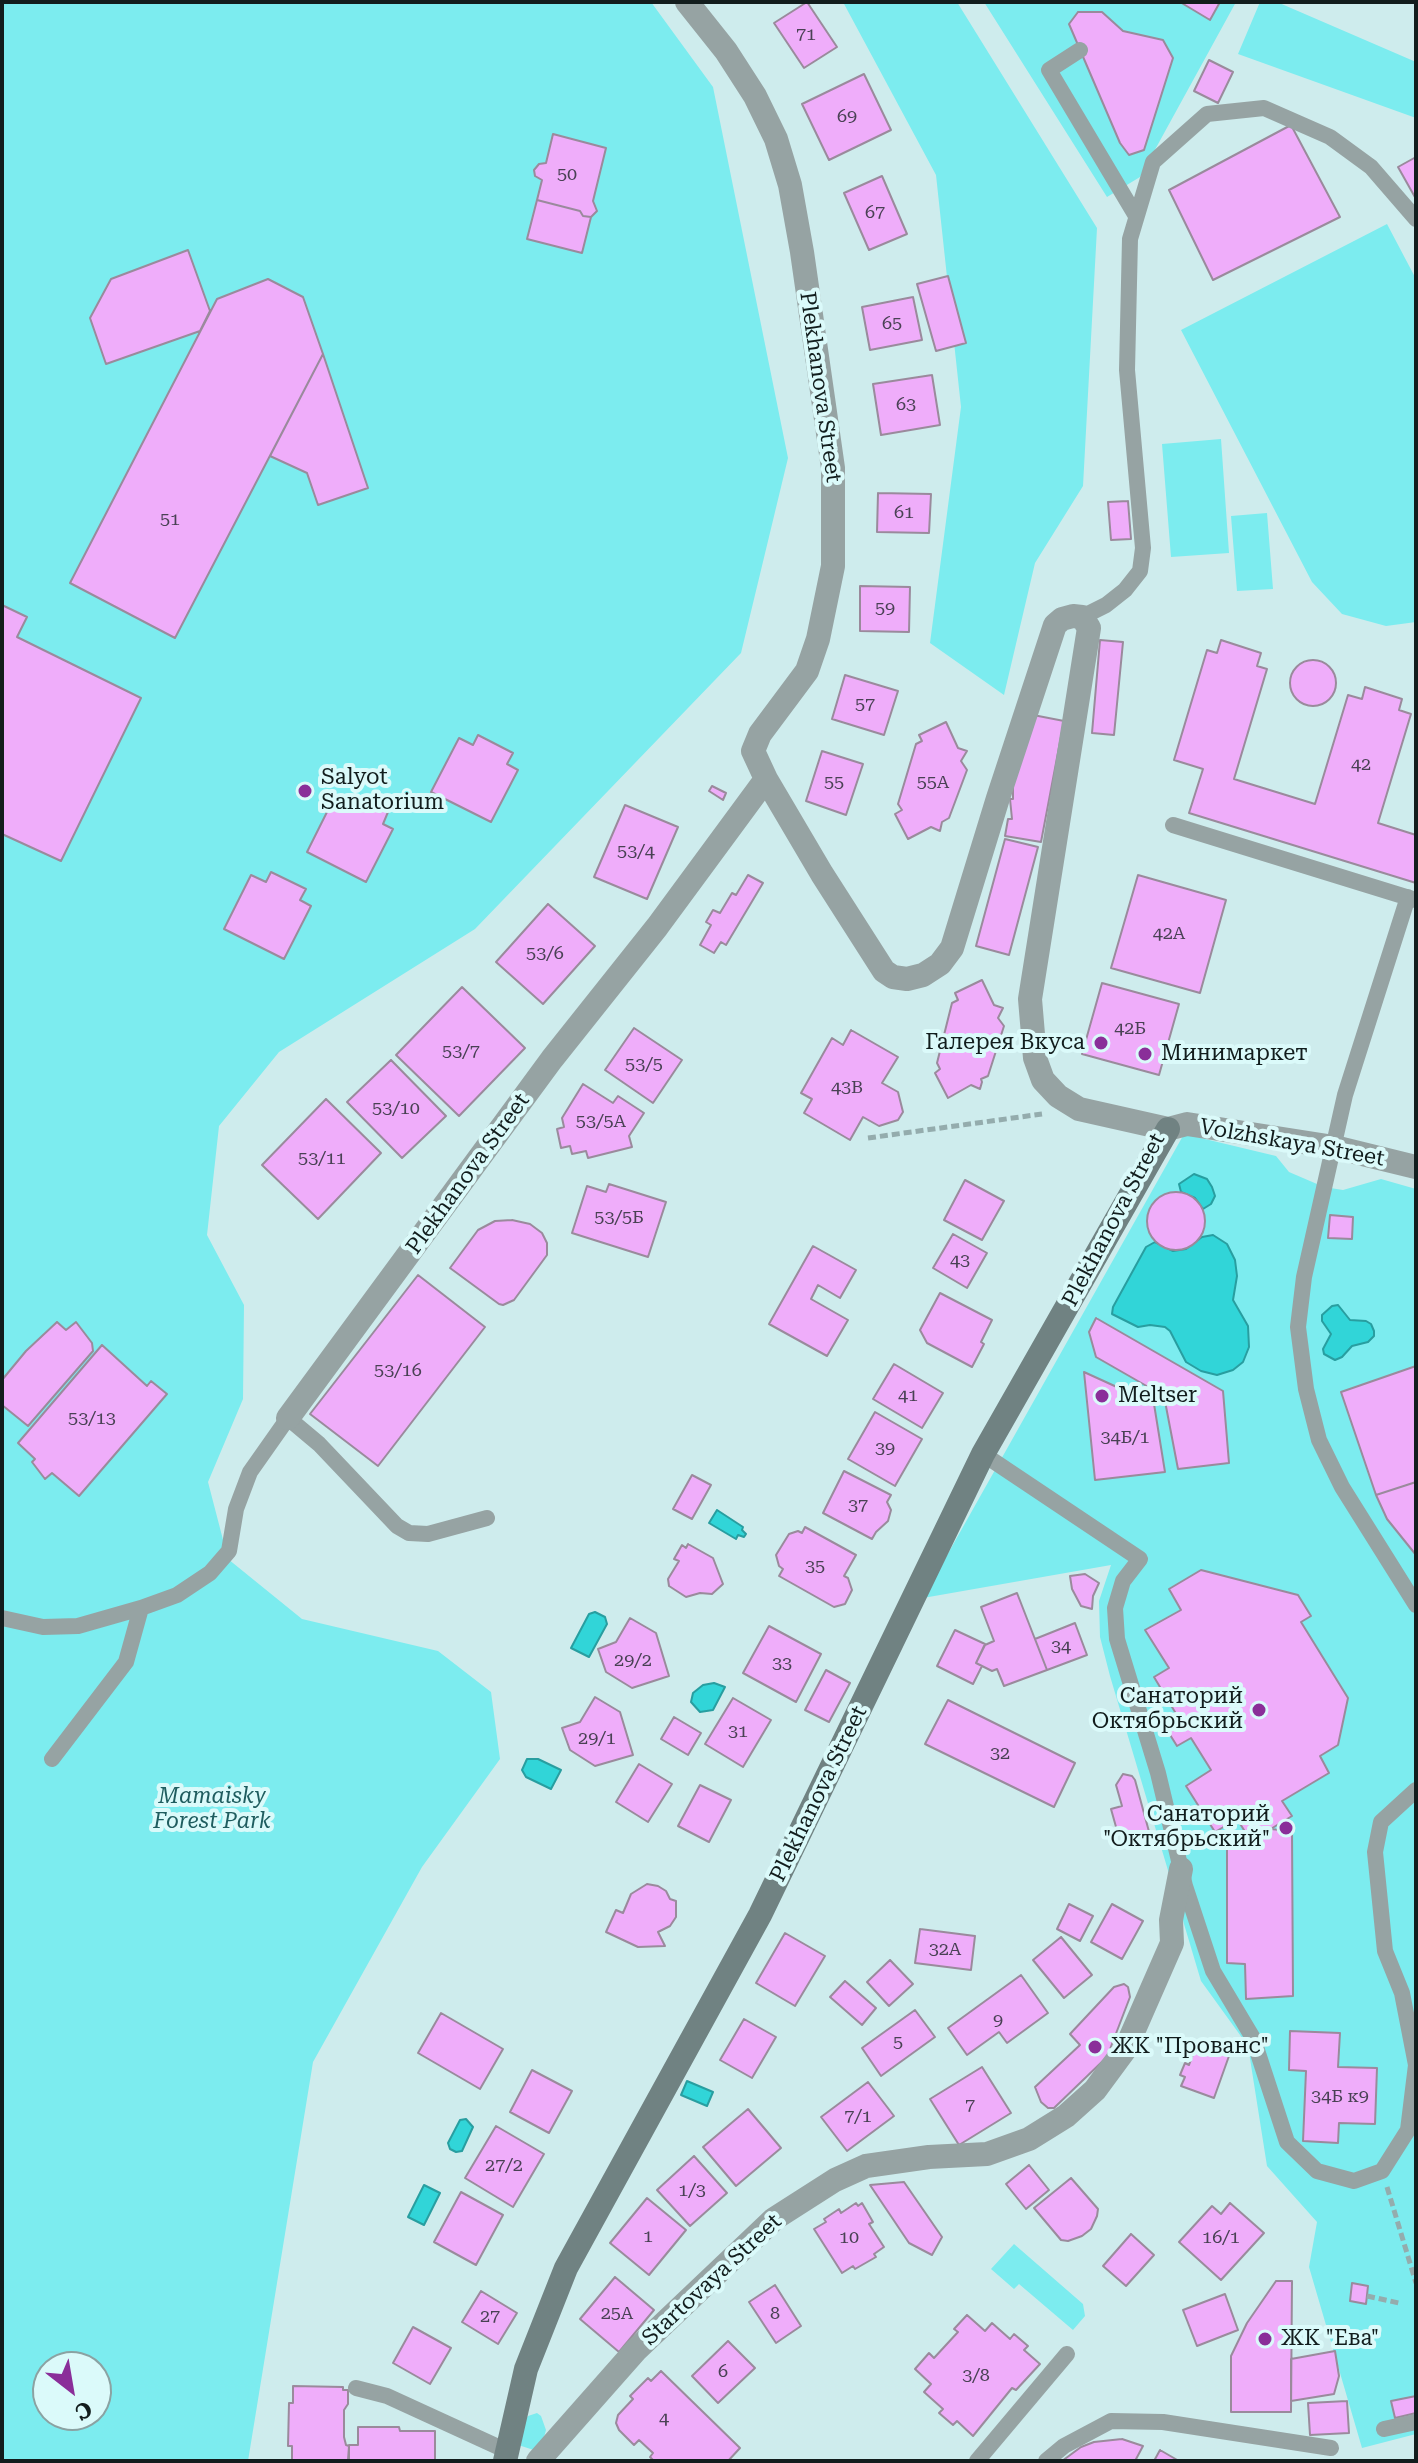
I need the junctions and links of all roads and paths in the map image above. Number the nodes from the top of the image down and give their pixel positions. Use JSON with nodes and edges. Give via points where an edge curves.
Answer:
{"nodes":[{"id":1,"x":687,"y":2,"type":"edge"},
{"id":2,"x":1080,"y":50,"type":"dead end"},
{"id":3,"x":1136,"y":216,"type":"junction"},
{"id":4,"x":1416,"y":219,"type":"edge"},
{"id":5,"x":1082,"y":617,"type":"junction"},
{"id":6,"x":766,"y":779,"type":"junction"},
{"id":7,"x":1173,"y":825,"type":"dead end"},
{"id":8,"x":1412,"y":899,"type":"edge"},
{"id":9,"x":1079,"y":1109,"type":"junction"},
{"id":10,"x":1168,"y":1129,"type":"junction"},
{"id":11,"x":868,"y":1138,"type":"dead end"},
{"id":12,"x":1334,"y":1147,"type":"junction"},
{"id":13,"x":1416,"y":1167,"type":"edge"},
{"id":14,"x":288,"y":1418,"type":"junction"},
{"id":15,"x":983,"y":1454,"type":"junction"},
{"id":16,"x":487,"y":1518,"type":"dead end"},
{"id":17,"x":1416,"y":1605,"type":"edge"},
{"id":18,"x":141,"y":1608,"type":"junction"},
{"id":19,"x":2,"y":1618,"type":"edge"},
{"id":20,"x":52,"y":1759,"type":"dead end"},
{"id":21,"x":1416,"y":1790,"type":"edge"},
{"id":22,"x":1181,"y":1869,"type":"junction"},
{"id":23,"x":1382,"y":2171,"type":"junction"},
{"id":24,"x":1416,"y":2283,"type":"edge"},
{"id":25,"x":1367,"y":2296,"type":"dead end"},
{"id":26,"x":1399,"y":2303,"type":"dead end"},
{"id":27,"x":1067,"y":2354,"type":"dead end"},
{"id":28,"x":356,"y":2388,"type":"dead end"},
{"id":29,"x":1416,"y":2422,"type":"edge"},
{"id":30,"x":1384,"y":2429,"type":"dead end"},
{"id":31,"x":1331,"y":2448,"type":"dead end"},
{"id":32,"x":506,"y":2456,"type":"edge"},
{"id":33,"x":538,"y":2461,"type":"edge"},
{"id":34,"x":977,"y":2461,"type":"edge"},
{"id":35,"x":1046,"y":2461,"type":"edge"}],
"edges":[{"from":1,"to":6,"type":"street","name":"Plekhanova Street","via":[[726,51],[776,139],[793,199],[833,468],[833,566],[818,639],[807,671],[755,743],[755,758]]},
{"from":2,"to":3,"type":"lane","via":[[1049,70]]},
{"from":3,"to":4,"type":"lane","via":[[1153,162],[1207,114],[1264,108],[1330,137],[1371,167]]},
{"from":3,"to":5,"type":"lane","via":[[1130,239],[1127,370],[1143,548],[1140,571],[1125,590]]},
{"from":5,"to":6,"type":"street","name":"Plekhanova Street","via":[[1055,625],[952,948],[923,975],[907,979],[884,971]]},
{"from":5,"to":9,"type":"street","name":"Plekhanova Street","via":[[1089,628],[1030,999],[1035,1058],[1043,1080]]},
{"from":6,"to":14,"type":"street","name":"Plekhanova Street"},
{"from":7,"to":8,"type":"lane"},
{"from":8,"to":12,"type":"lane","via":[[1345,1095]]},
{"from":9,"to":10,"type":"street","name":"Plekhanova Street"},
{"from":9,"to":11,"type":"path"},
{"from":10,"to":12,"type":"street","name":"Volzhskaya Street","via":[[1187,1124]]},
{"from":10,"to":15,"type":"street","name":"Plekhanova Street"},
{"from":12,"to":13,"type":"street","name":"Volzhskaya Street"},
{"from":12,"to":17,"type":"lane","via":[[1298,1327],[1306,1389],[1319,1440],[1342,1487]]},
{"from":14,"to":16,"type":"lane","via":[[409,1533],[428,1534]]},
{"from":14,"to":18,"type":"lane","via":[[250,1472],[236,1509],[229,1551],[210,1573],[177,1595]]},
{"from":15,"to":22,"type":"lane","via":[[1140,1559],[1119,1594],[1117,1639]]},
{"from":15,"to":32,"type":"street","name":"Plekhanova Street","via":[[760,1915],[566,2268],[526,2369]]},
{"from":18,"to":19,"type":"lane","via":[[78,1626],[43,1627]]},
{"from":18,"to":20,"type":"lane","via":[[126,1662]]},
{"from":21,"to":23,"type":"lane","via":[[1381,1822],[1375,1852],[1385,1951],[1402,1993],[1416,2065],[1408,2130]]},
{"from":22,"to":23,"type":"lane","via":[[1213,1971],[1253,2038],[1287,2142],[1317,2171],[1354,2181]]},
{"from":22,"to":33,"type":"street","name":"Startovaya Street","via":[[1172,1943],[1126,2048],[1095,2090],[1029,2139],[987,2154],[866,2166],[774,2219],[636,2350]]},
{"from":23,"to":24,"type":"path"},
{"from":25,"to":26,"type":"path"},
{"from":27,"to":34,"type":"lane"},
{"from":28,"to":32,"type":"lane","via":[[387,2396]]},
{"from":29,"to":30,"type":"lane"},
{"from":31,"to":35,"type":"lane","via":[[1163,2422],[1111,2421]]}]}
